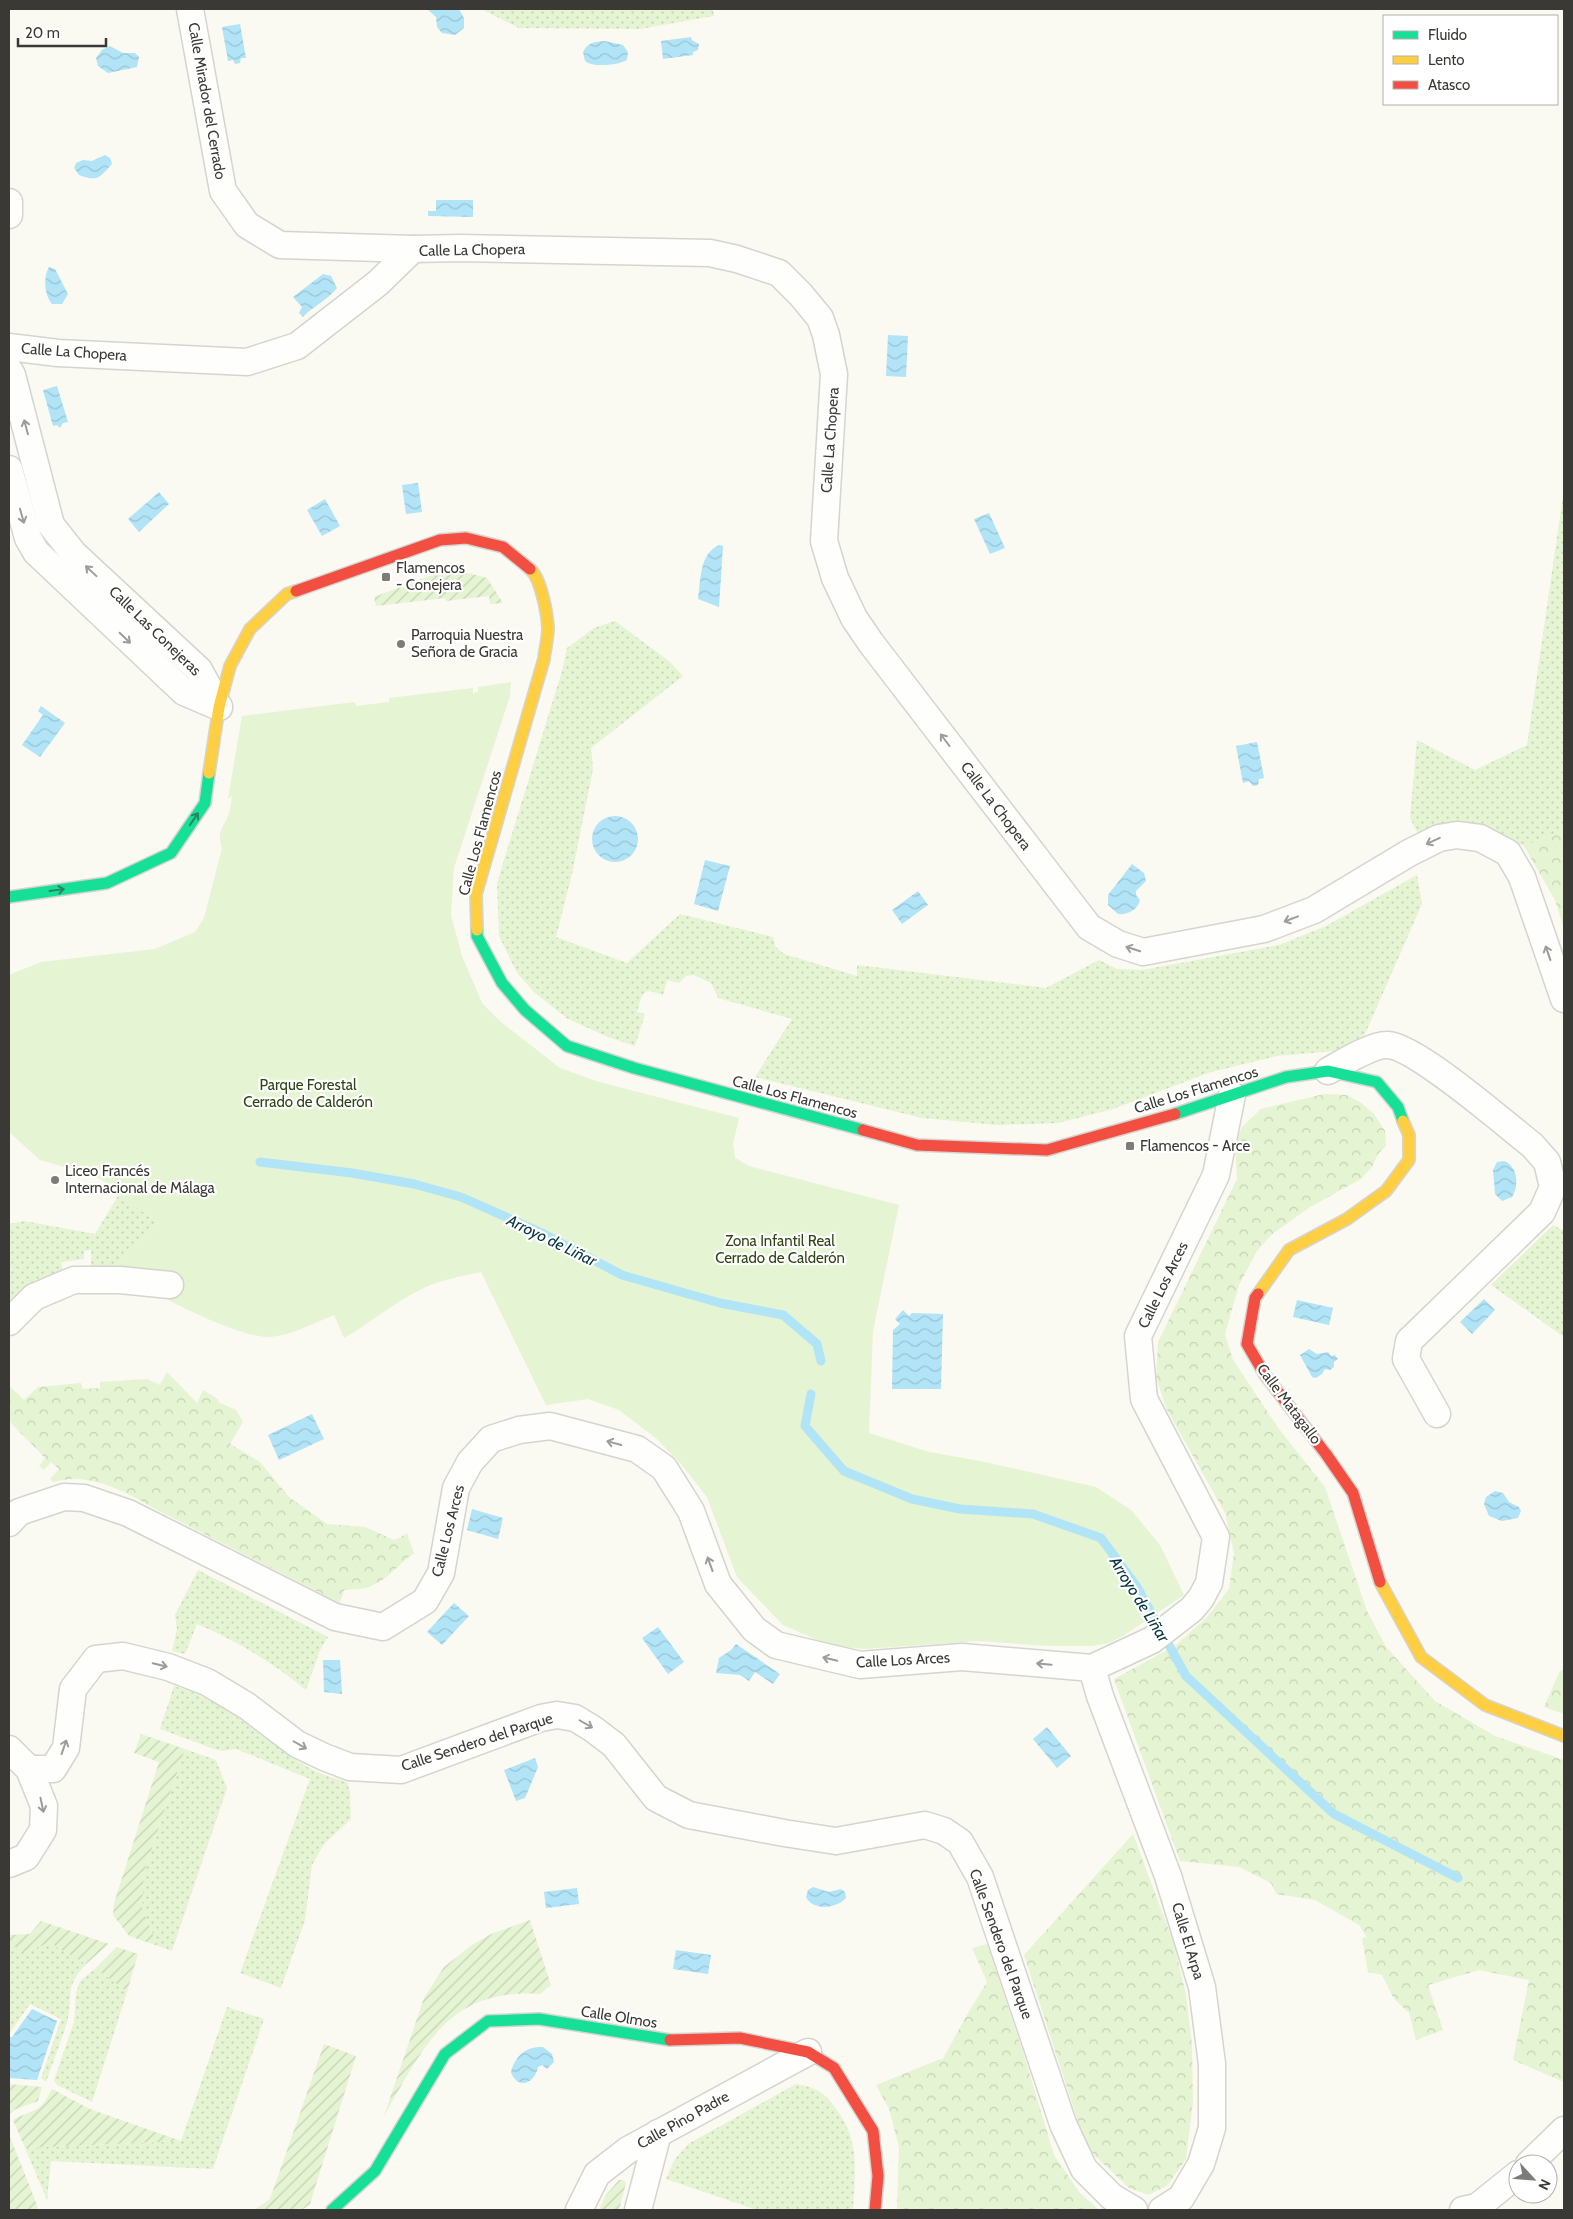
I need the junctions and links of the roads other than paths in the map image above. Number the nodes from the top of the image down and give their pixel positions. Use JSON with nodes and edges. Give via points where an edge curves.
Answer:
{"nodes":[{"id":1,"x":190,"y":9,"type":"edge"},
{"id":2,"x":9,"y":202,"type":"edge"},
{"id":3,"x":9,"y":215,"type":"edge"},
{"id":4,"x":413,"y":249,"type":"junction"},
{"id":5,"x":9,"y":347,"type":"edge"},
{"id":6,"x":9,"y":370,"type":"edge"},
{"id":7,"x":9,"y":469,"type":"edge"},
{"id":8,"x":219,"y":707,"type":"junction"},
{"id":9,"x":9,"y":897,"type":"edge"},
{"id":10,"x":1564,"y":999,"type":"edge"},
{"id":11,"x":1328,"y":1071,"type":"junction"},
{"id":12,"x":1232,"y":1095,"type":"junction"},
{"id":13,"x":170,"y":1285,"type":"dead end"},
{"id":14,"x":9,"y":1322,"type":"edge"},
{"id":15,"x":1437,"y":1414,"type":"dead end"},
{"id":16,"x":9,"y":1523,"type":"edge"},
{"id":17,"x":1100,"y":1665,"type":"junction"},
{"id":18,"x":1564,"y":1736,"type":"edge"},
{"id":19,"x":9,"y":1749,"type":"edge"},
{"id":20,"x":29,"y":1769,"type":"junction"},
{"id":21,"x":9,"y":1864,"type":"edge"},
{"id":22,"x":808,"y":2052,"type":"junction"},
{"id":23,"x":1564,"y":2130,"type":"edge"},
{"id":24,"x":658,"y":2133,"type":"junction"},
{"id":25,"x":1539,"y":2154,"type":"edge"},
{"id":26,"x":1508,"y":2182,"type":"edge"},
{"id":27,"x":1472,"y":2209,"type":"edge"},
{"id":28,"x":332,"y":2210,"type":"edge"},
{"id":29,"x":579,"y":2210,"type":"edge"},
{"id":30,"x":638,"y":2210,"type":"edge"},
{"id":31,"x":875,"y":2210,"type":"edge"},
{"id":32,"x":1134,"y":2210,"type":"edge"},
{"id":33,"x":1162,"y":2210,"type":"edge"}],
"edges":[{"from":1,"to":4,"type":"street","name":"Calle Mirador del Cerrado","via":[[223,190],[247,225],[280,245]]},
{"from":2,"to":3,"type":"street"},
{"from":4,"to":5,"type":"street","name":"Calle La Chopera","via":[[378,283],[298,346],[247,362],[58,353]]},
{"from":10,"to":4,"type":"street","name":"Calle La Chopera","one_way":true,"via":[[1522,877],[1508,853],[1480,838],[1439,838],[1314,910],[1264,929],[1143,952],[1118,944],[1089,927],[854,618],[835,578],[824,541],[834,374],[820,318],[801,295],[779,273],[710,254]]},
{"from":8,"to":6,"type":"street","name":"Calle Las Conejeras","one_way":true,"via":[[199,670],[74,554],[51,525]]},
{"from":7,"to":8,"type":"street","name":"Calle Las Conejeras","one_way":true,"via":[[28,538],[36,552],[184,692]]},
{"from":9,"to":8,"type":"street","name":"Calle Los Flamencos","one_way":true,"via":[[107,883],[171,853],[205,803]]},
{"from":8,"to":12,"type":"street","name":"Calle Los Flamencos","via":[[230,666],[250,629],[287,594],[440,540],[466,538],[502,547],[534,572],[544,601],[548,629],[544,659],[476,894],[477,936],[502,982],[525,1010],[567,1046],[634,1068],[917,1145],[1047,1150]]},
{"from":11,"to":12,"type":"street","name":"Calle Los Flamencos","via":[[1286,1077]]},
{"from":11,"to":15,"type":"street","via":[[1361,1053],[1388,1045],[1420,1058],[1532,1145],[1547,1162],[1553,1187],[1542,1212],[1409,1341],[1406,1359]]},
{"from":11,"to":18,"type":"street","name":"Calle Matagallo","via":[[1377,1082],[1398,1107],[1409,1135],[1409,1160],[1386,1192],[1347,1219],[1289,1250],[1255,1298],[1248,1344],[1264,1375],[1353,1493],[1382,1588],[1421,1658],[1485,1705]]},
{"from":12,"to":17,"type":"street","name":"Calle Los Arces","via":[[1216,1175],[1138,1336],[1144,1398],[1216,1537],[1209,1583],[1192,1609],[1152,1640]]},
{"from":13,"to":14,"type":"street","via":[[74,1280],[34,1298]]},
{"from":17,"to":16,"type":"street","name":"Calle Los Arces","one_way":true,"via":[[962,1657],[860,1666],[776,1645],[754,1628],[718,1584],[690,1511],[664,1468],[637,1449],[550,1426],[519,1430],[491,1439],[470,1462],[456,1488],[441,1572],[425,1601],[383,1627],[335,1617],[128,1513],[84,1498],[64,1497],[19,1512]]},
{"from":17,"to":33,"type":"street","name":"Calle El Arpa","via":[[1100,1696],[1168,1876],[1202,1987],[1212,2064],[1212,2128],[1202,2164],[1181,2198]]},
{"from":19,"to":20,"type":"street"},
{"from":20,"to":21,"type":"street","one_way":true,"via":[[44,1806],[43,1830],[26,1857]]},
{"from":20,"to":32,"type":"street","name":"Calle Sendero del Parque","one_way":true,"via":[[53,1769],[66,1748],[73,1689],[96,1659],[122,1656],[168,1667],[207,1682],[247,1706],[297,1744],[350,1766],[401,1770],[557,1715],[574,1718],[593,1729],[614,1745],[656,1798],[689,1815],[836,1841],[924,1825],[944,1831],[960,1842],[980,1877],[1063,2124],[1084,2169],[1112,2197]]},
{"from":22,"to":24,"type":"street","name":"Calle Pino Padre"},
{"from":22,"to":28,"type":"street","name":"Calle Olmos","via":[[740,2038],[667,2040],[539,2019],[488,2021],[445,2054],[375,2171]]},
{"from":22,"to":31,"type":"street","name":"Calle Olmos","via":[[834,2068],[873,2131],[878,2176]]},
{"from":23,"to":25,"type":"street"},
{"from":24,"to":29,"type":"street","name":"Calle Pino Padre","via":[[628,2150],[597,2174]]},
{"from":24,"to":30,"type":"street"},
{"from":26,"to":27,"type":"street"}]}
